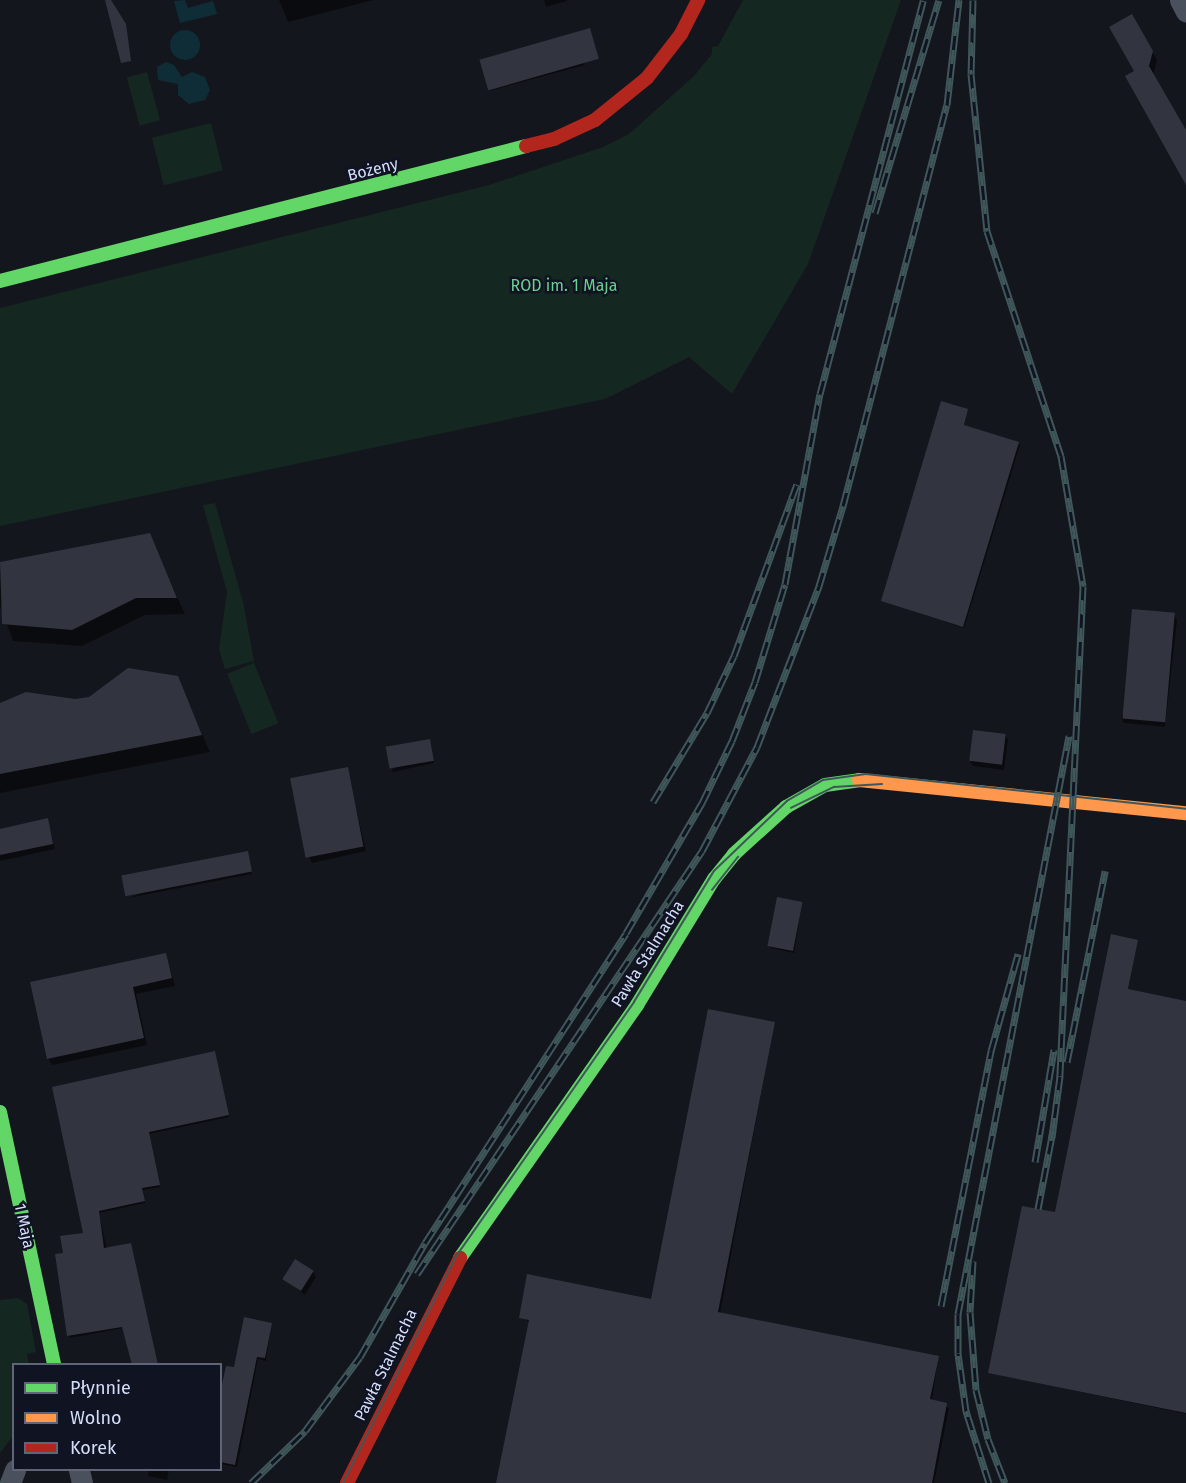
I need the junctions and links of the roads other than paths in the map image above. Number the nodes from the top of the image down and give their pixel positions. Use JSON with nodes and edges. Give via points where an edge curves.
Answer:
{"nodes":[{"id":1,"x":698,"y":0,"type":"edge"},
{"id":2,"x":1180,"y":0,"type":"edge"},
{"id":3,"x":1186,"y":12,"type":"edge"},
{"id":4,"x":0,"y":281,"type":"edge"},
{"id":5,"x":1186,"y":813,"type":"edge"},
{"id":6,"x":0,"y":1112,"type":"edge"},
{"id":7,"x":40,"y":1305,"type":"junction"},
{"id":8,"x":44,"y":1363,"type":"edge"},
{"id":9,"x":54,"y":1363,"type":"edge"},
{"id":10,"x":347,"y":1483,"type":"edge"}],
"edges":[{"from":1,"to":4,"type":"street","name":"Bożeny","via":[[681,34],[647,78],[595,120],[554,139]]},
{"from":2,"to":3,"type":"street"},
{"from":5,"to":10,"type":"street","name":"Pawła Stalmacha","via":[[868,779],[825,785],[786,807],[714,879],[632,1012],[458,1261]]},
{"from":6,"to":7,"type":"street","name":"1 Maja"},
{"from":7,"to":8,"type":"street","name":"1 Maja"},
{"from":7,"to":9,"type":"street","name":"1 Maja"}]}
